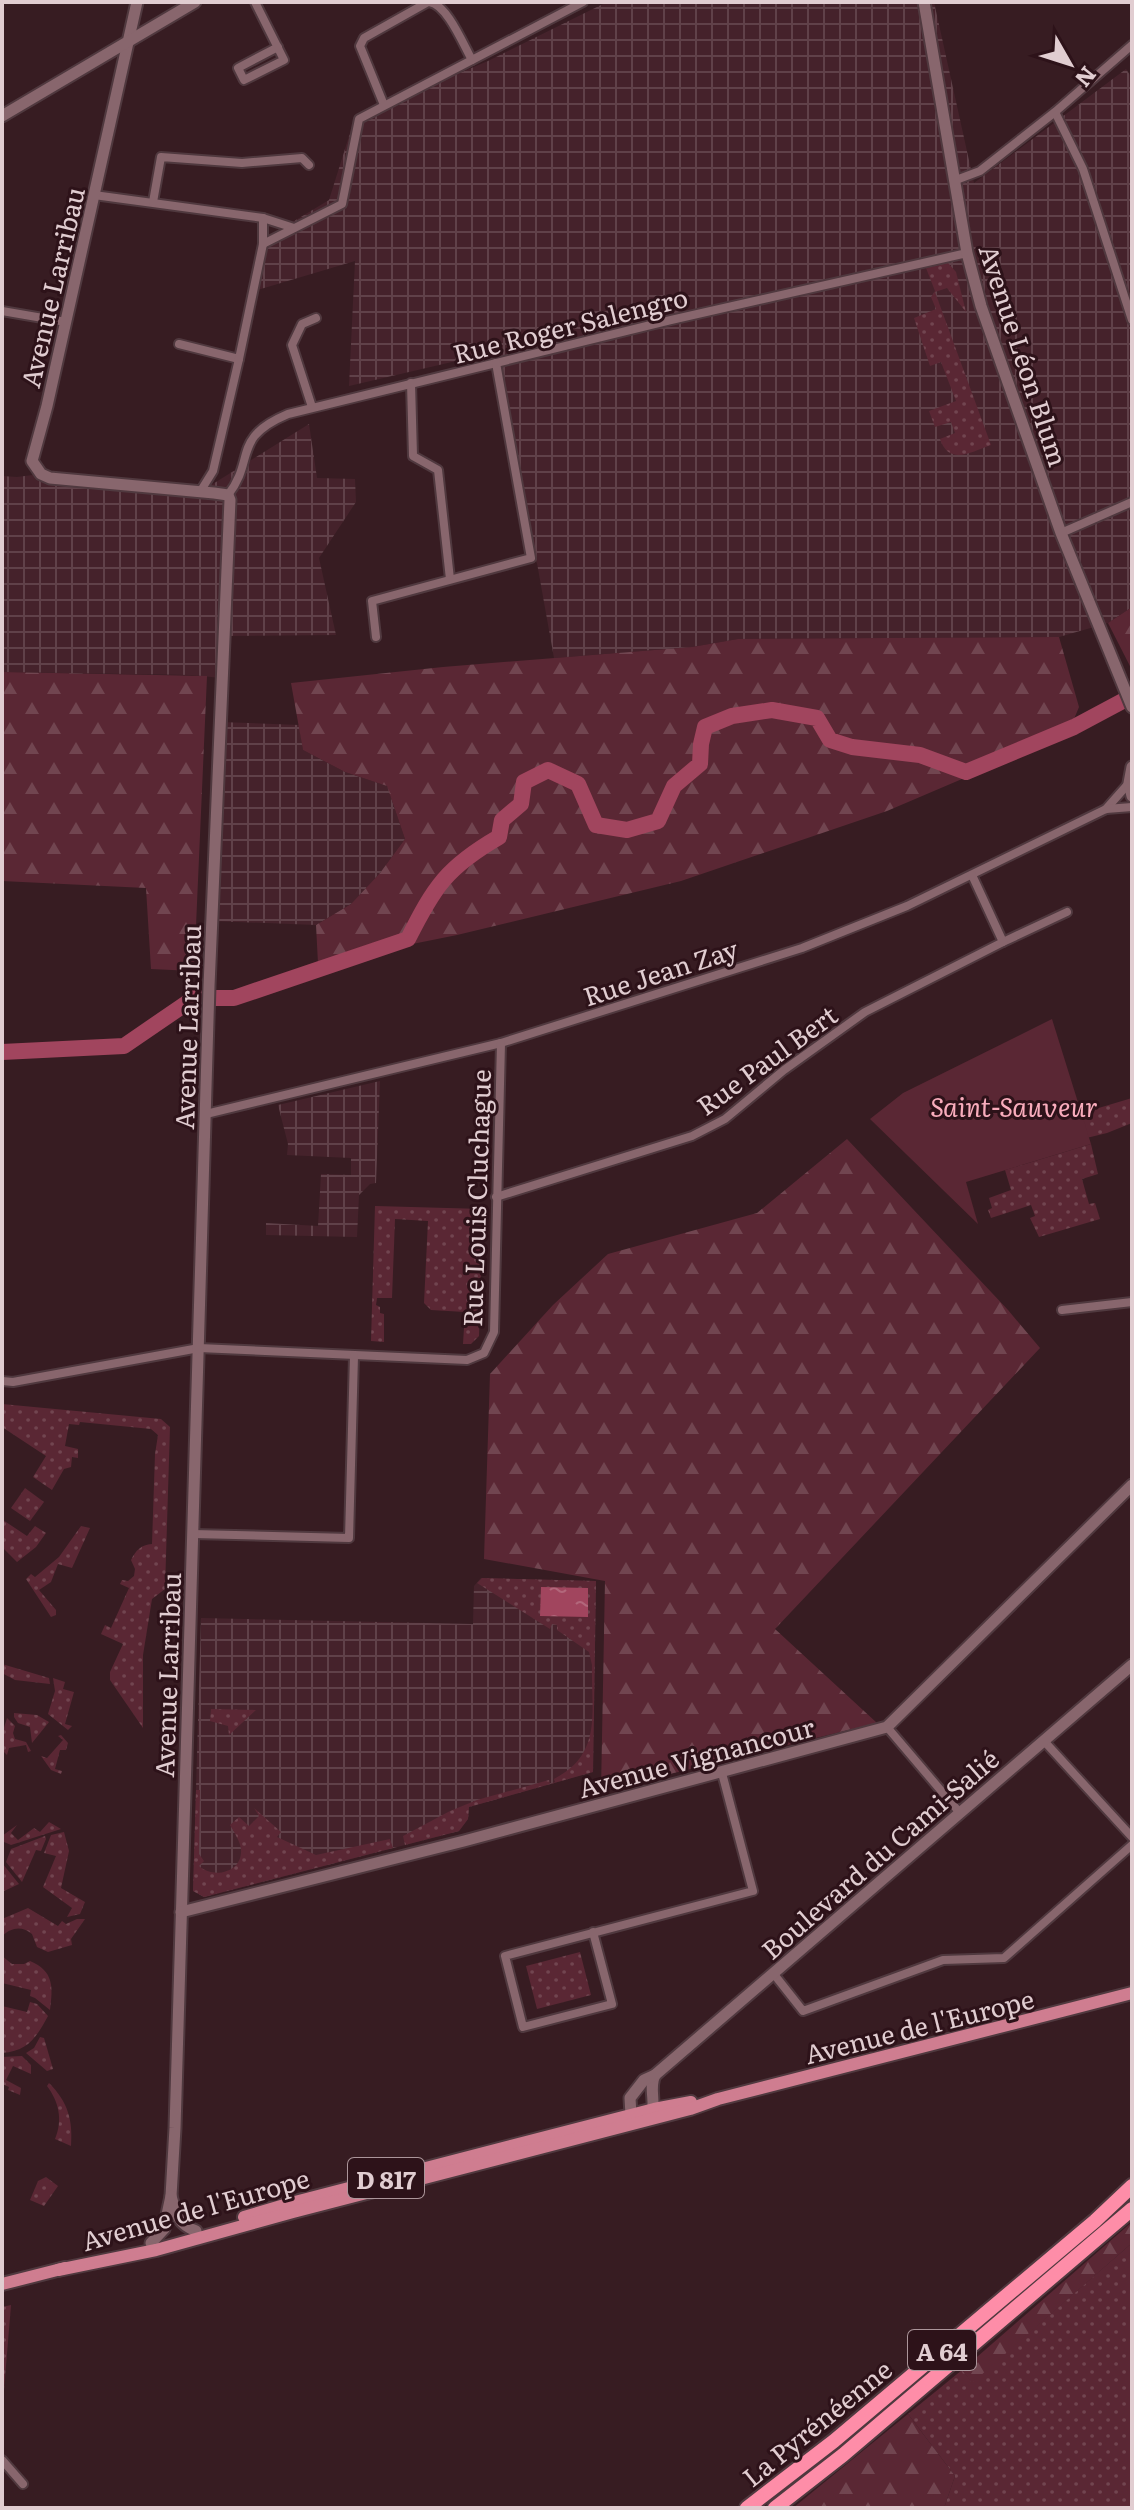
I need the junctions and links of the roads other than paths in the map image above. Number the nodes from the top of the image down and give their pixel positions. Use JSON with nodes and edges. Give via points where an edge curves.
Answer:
{"nodes":[{"id":1,"x":137,"y":2,"type":"edge"},
{"id":2,"x":195,"y":2,"type":"edge"},
{"id":3,"x":255,"y":2,"type":"edge"},
{"id":4,"x":429,"y":2,"type":"edge"},
{"id":5,"x":582,"y":2,"type":"edge"},
{"id":6,"x":924,"y":2,"type":"edge"},
{"id":7,"x":128,"y":41,"type":"junction"},
{"id":8,"x":1132,"y":45,"type":"edge"},
{"id":9,"x":278,"y":47,"type":"junction"},
{"id":10,"x":472,"y":60,"type":"junction"},
{"id":11,"x":384,"y":105,"type":"junction"},
{"id":12,"x":1055,"y":112,"type":"junction"},
{"id":13,"x":2,"y":116,"type":"edge"},
{"id":14,"x":309,"y":165,"type":"dead end"},
{"id":15,"x":956,"y":180,"type":"junction"},
{"id":16,"x":94,"y":195,"type":"junction"},
{"id":17,"x":153,"y":202,"type":"junction"},
{"id":18,"x":263,"y":218,"type":"junction"},
{"id":19,"x":295,"y":228,"type":"junction"},
{"id":20,"x":263,"y":244,"type":"junction"},
{"id":21,"x":967,"y":253,"type":"junction"},
{"id":22,"x":2,"y":311,"type":"edge"},
{"id":23,"x":316,"y":318,"type":"dead end"},
{"id":24,"x":1132,"y":320,"type":"edge"},
{"id":25,"x":66,"y":322,"type":"junction"},
{"id":26,"x":179,"y":344,"type":"dead end"},
{"id":27,"x":239,"y":359,"type":"junction"},
{"id":28,"x":496,"y":363,"type":"junction"},
{"id":29,"x":411,"y":383,"type":"junction"},
{"id":30,"x":312,"y":407,"type":"junction"},
{"id":31,"x":200,"y":492,"type":"junction"},
{"id":32,"x":228,"y":495,"type":"junction"},
{"id":33,"x":1132,"y":502,"type":"edge"},
{"id":34,"x":1061,"y":533,"type":"junction"},
{"id":35,"x":450,"y":579,"type":"junction"},
{"id":36,"x":376,"y":637,"type":"dead end"},
{"id":37,"x":1132,"y":707,"type":"edge"},
{"id":38,"x":1132,"y":767,"type":"edge"},
{"id":39,"x":1130,"y":790,"type":"edge"},
{"id":40,"x":1132,"y":807,"type":"edge"},
{"id":41,"x":1106,"y":809,"type":"junction"},
{"id":42,"x":972,"y":875,"type":"junction"},
{"id":43,"x":1067,"y":912,"type":"dead end"},
{"id":44,"x":1003,"y":942,"type":"junction"},
{"id":45,"x":501,"y":1043,"type":"junction"},
{"id":46,"x":206,"y":1114,"type":"junction"},
{"id":47,"x":496,"y":1197,"type":"junction"},
{"id":48,"x":1132,"y":1302,"type":"edge"},
{"id":49,"x":1062,"y":1310,"type":"dead end"},
{"id":50,"x":199,"y":1348,"type":"junction"},
{"id":51,"x":354,"y":1356,"type":"junction"},
{"id":52,"x":2,"y":1381,"type":"edge"},
{"id":53,"x":1132,"y":1485,"type":"edge"},
{"id":54,"x":193,"y":1534,"type":"junction"},
{"id":55,"x":1132,"y":1665,"type":"edge"},
{"id":56,"x":887,"y":1727,"type":"junction"},
{"id":57,"x":1044,"y":1741,"type":"junction"},
{"id":58,"x":722,"y":1773,"type":"junction"},
{"id":59,"x":960,"y":1813,"type":"junction"},
{"id":60,"x":1132,"y":1837,"type":"edge"},
{"id":61,"x":1132,"y":1845,"type":"edge"},
{"id":62,"x":181,"y":1912,"type":"junction"},
{"id":63,"x":593,"y":1932,"type":"junction"},
{"id":64,"x":773,"y":1973,"type":"junction"},
{"id":65,"x":1132,"y":1993,"type":"edge"},
{"id":66,"x":655,"y":2075,"type":"junction"},
{"id":67,"x":643,"y":2117,"type":"junction"},
{"id":68,"x":1132,"y":2186,"type":"edge"},
{"id":69,"x":171,"y":2196,"type":"junction"},
{"id":70,"x":1132,"y":2209,"type":"edge"},
{"id":71,"x":196,"y":2231,"type":"junction"},
{"id":72,"x":151,"y":2243,"type":"junction"},
{"id":73,"x":58,"y":2270,"type":"junction"},
{"id":74,"x":2,"y":2284,"type":"edge"},
{"id":75,"x":2,"y":2460,"type":"edge"},
{"id":76,"x":23,"y":2484,"type":"dead end"},
{"id":77,"x":747,"y":2508,"type":"edge"},
{"id":78,"x":775,"y":2508,"type":"edge"}],
"edges":[{"from":1,"to":7,"type":"street","name":"Avenue Larribau"},
{"from":2,"to":7,"type":"street"},
{"from":3,"to":9,"type":"street"},
{"from":4,"to":10,"type":"street","via":[[444,10]]},
{"from":4,"to":11,"type":"street","via":[[364,38],[360,46]]},
{"from":5,"to":10,"type":"street"},
{"from":6,"to":15,"type":"street","name":"Avenue Léon Blum"},
{"from":7,"to":13,"type":"street"},
{"from":7,"to":16,"type":"street","name":"Avenue Larribau"},
{"from":8,"to":12,"type":"street"},
{"from":9,"to":9,"type":"street","via":[[238,68],[244,80],[284,60]]},
{"from":10,"to":11,"type":"street"},
{"from":11,"to":19,"type":"street","via":[[359,119],[342,204]]},
{"from":12,"to":15,"type":"street","via":[[980,171]]},
{"from":12,"to":24,"type":"street","via":[[1083,169]]},
{"from":14,"to":17,"type":"street","via":[[302,158],[242,163],[161,157]]},
{"from":15,"to":21,"type":"street","name":"Avenue Léon Blum"},
{"from":16,"to":17,"type":"street"},
{"from":16,"to":25,"type":"street","name":"Avenue Larribau"},
{"from":17,"to":18,"type":"street"},
{"from":18,"to":19,"type":"street"},
{"from":18,"to":20,"type":"street"},
{"from":19,"to":20,"type":"street"},
{"from":20,"to":27,"type":"street"},
{"from":21,"to":28,"type":"street","name":"Rue Roger Salengro"},
{"from":21,"to":34,"type":"street","name":"Avenue Léon Blum"},
{"from":22,"to":25,"type":"street"},
{"from":23,"to":30,"type":"street","via":[[302,324],[292,345]]},
{"from":25,"to":31,"type":"street","name":"Avenue Larribau","via":[[32,461],[37,470],[50,478]]},
{"from":26,"to":27,"type":"street"},
{"from":27,"to":31,"type":"street","via":[[213,471]]},
{"from":28,"to":29,"type":"street","name":"Rue Roger Salengro"},
{"from":28,"to":35,"type":"street","via":[[531,558]]},
{"from":29,"to":30,"type":"street","name":"Rue Roger Salengro"},
{"from":29,"to":35,"type":"street","via":[[413,456],[438,470]]},
{"from":30,"to":32,"type":"street","name":"Rue Roger Salengro","via":[[271,421],[254,435]]},
{"from":31,"to":32,"type":"street","name":"Avenue Larribau"},
{"from":32,"to":46,"type":"street","name":"Avenue Larribau"},
{"from":33,"to":34,"type":"street"},
{"from":34,"to":37,"type":"street","name":"Avenue Léon Blum"},
{"from":35,"to":36,"type":"street","via":[[372,601]]},
{"from":38,"to":39,"type":"street"},
{"from":39,"to":41,"type":"street","name":"Rue Jean Zay"},
{"from":40,"to":41,"type":"street","name":"Rue Jean Zay"},
{"from":41,"to":42,"type":"street","name":"Rue Jean Zay"},
{"from":42,"to":44,"type":"street"},
{"from":42,"to":45,"type":"street","name":"Rue Jean Zay","via":[[802,948]]},
{"from":43,"to":44,"type":"street","name":"Rue Paul Bert"},
{"from":44,"to":47,"type":"street","name":"Rue Paul Bert","via":[[865,1012],[725,1119],[692,1136]]},
{"from":45,"to":46,"type":"street","name":"Rue Jean Zay"},
{"from":45,"to":47,"type":"street","name":"Rue Louis Cluchague"},
{"from":46,"to":50,"type":"street","name":"Avenue Larribau"},
{"from":47,"to":51,"type":"street","name":"Rue Louis Cluchague","via":[[494,1332],[484,1353],[467,1360]]},
{"from":48,"to":49,"type":"street"},
{"from":50,"to":51,"type":"street"},
{"from":50,"to":52,"type":"street"},
{"from":50,"to":54,"type":"street","name":"Avenue Larribau"},
{"from":51,"to":54,"type":"street","via":[[349,1538]]},
{"from":53,"to":56,"type":"street","name":"Avenue Vignancour"},
{"from":54,"to":62,"type":"street","name":"Avenue Larribau"},
{"from":55,"to":57,"type":"street","name":"Boulevard du Cami-Salié"},
{"from":56,"to":58,"type":"street","name":"Avenue Vignancour"},
{"from":56,"to":59,"type":"street"},
{"from":57,"to":59,"type":"street","name":"Boulevard du Cami-Salié"},
{"from":57,"to":60,"type":"street"},
{"from":58,"to":62,"type":"street","name":"Avenue Vignancour"},
{"from":58,"to":63,"type":"street","via":[[753,1891]]},
{"from":59,"to":64,"type":"street","name":"Boulevard du Cami-Salié"},
{"from":61,"to":64,"type":"street","via":[[1004,1958],[943,1960],[803,2011]]},
{"from":62,"to":69,"type":"street","name":"Avenue Larribau"},
{"from":63,"to":63,"type":"street","via":[[505,1956],[523,2027],[612,2004]]},
{"from":64,"to":66,"type":"street","name":"Boulevard du Cami-Salié"},
{"from":65,"to":67,"type":"main road","name":"Avenue de l'Europe","number":"D 817"},
{"from":66,"to":67,"type":"street"},
{"from":66,"to":67,"type":"street","name":"Boulevard du Cami-Salié","via":[[630,2098]]},
{"from":67,"to":71,"type":"main road","name":"Avenue de l'Europe","number":"D 817"},
{"from":67,"to":73,"type":"main road","name":"Avenue de l'Europe","number":"D 817","via":[[156,2250]]},
{"from":68,"to":77,"type":"highway","name":"La Pyrénéenne","number":"A 64","via":[[834,2441]]},
{"from":69,"to":71,"type":"street","via":[[177,2219]]},
{"from":69,"to":72,"type":"street","name":"Avenue Larribau","via":[[164,2229]]},
{"from":70,"to":78,"type":"highway","name":"La Pyrénéenne","number":"A 64"},
{"from":71,"to":72,"type":"main road","name":"Avenue de l'Europe","number":"D 817"},
{"from":72,"to":73,"type":"main road","name":"Avenue de l'Europe","number":"D 817"},
{"from":73,"to":74,"type":"main road","name":"Avenue de l'Europe","number":"D 817"},
{"from":75,"to":76,"type":"street"}]}
